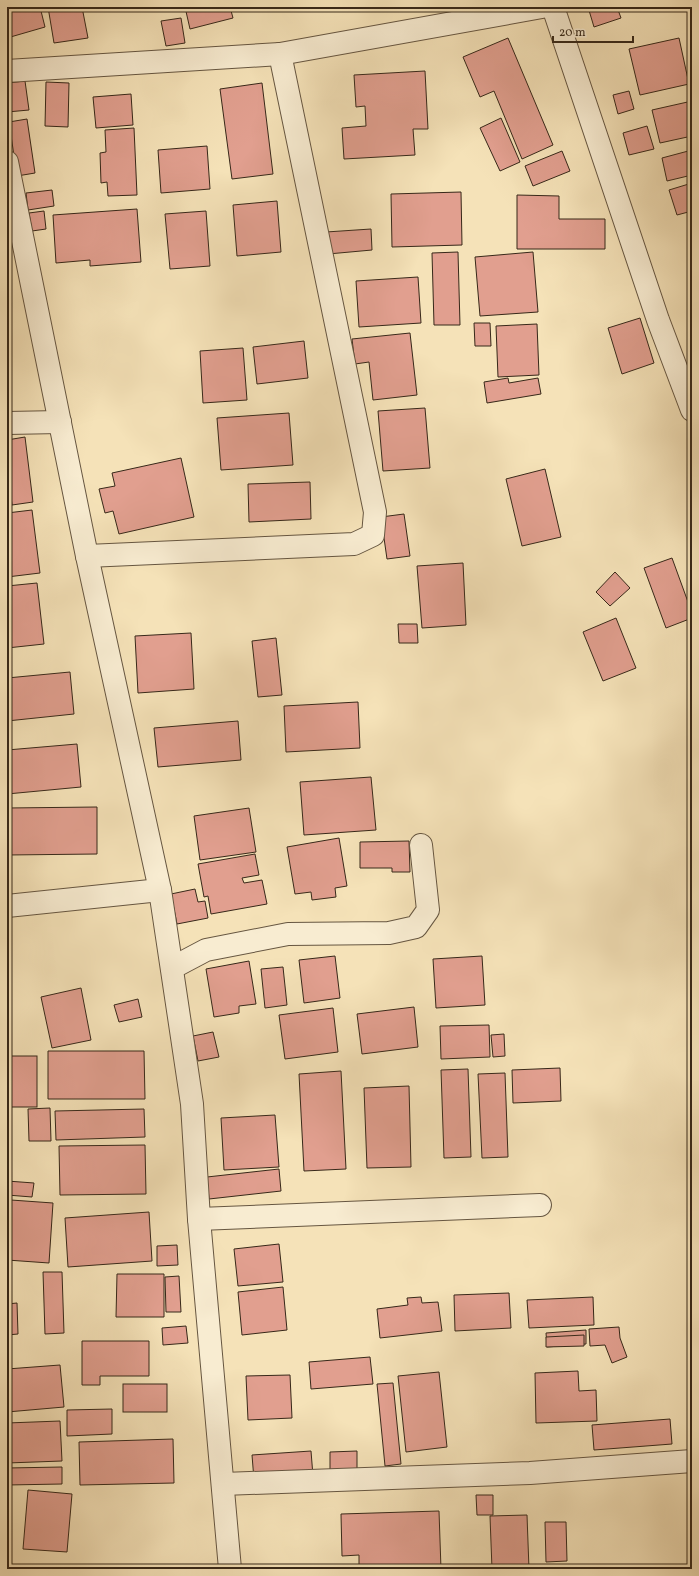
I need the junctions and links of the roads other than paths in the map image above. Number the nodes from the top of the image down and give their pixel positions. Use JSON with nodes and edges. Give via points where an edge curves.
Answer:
{"nodes":[{"id":1,"x":542,"y":7,"type":"edge"},
{"id":2,"x":553,"y":7,"type":"edge"},
{"id":3,"x":280,"y":54,"type":"junction"},
{"id":4,"x":7,"y":71,"type":"edge"},
{"id":5,"x":7,"y":162,"type":"edge"},
{"id":6,"x":692,"y":410,"type":"edge"},
{"id":7,"x":60,"y":422,"type":"junction"},
{"id":8,"x":7,"y":423,"type":"edge"},
{"id":9,"x":87,"y":556,"type":"junction"},
{"id":10,"x":422,"y":845,"type":"dead end"},
{"id":11,"x":160,"y":890,"type":"junction"},
{"id":12,"x":7,"y":906,"type":"edge"},
{"id":13,"x":172,"y":968,"type":"junction"},
{"id":14,"x":540,"y":1205,"type":"dead end"},
{"id":15,"x":199,"y":1220,"type":"junction"},
{"id":16,"x":692,"y":1461,"type":"edge"},
{"id":17,"x":223,"y":1484,"type":"junction"},
{"id":18,"x":230,"y":1569,"type":"edge"}],
"edges":[{"from":1,"to":3,"type":"street"},
{"from":2,"to":6,"type":"street","via":[[658,320]]},
{"from":3,"to":4,"type":"street"},
{"from":3,"to":9,"type":"street","via":[[375,512],[373,535],[354,544]]},
{"from":5,"to":7,"type":"street"},
{"from":7,"to":8,"type":"street"},
{"from":7,"to":9,"type":"street"},
{"from":9,"to":11,"type":"street"},
{"from":10,"to":13,"type":"street","via":[[428,910],[416,927],[389,933],[288,934],[206,950]]},
{"from":11,"to":12,"type":"street"},
{"from":11,"to":13,"type":"street"},
{"from":13,"to":15,"type":"street","via":[[192,1104]]},
{"from":14,"to":15,"type":"street"},
{"from":15,"to":17,"type":"street"},
{"from":16,"to":17,"type":"street","via":[[530,1473]]},
{"from":17,"to":18,"type":"street"}]}
